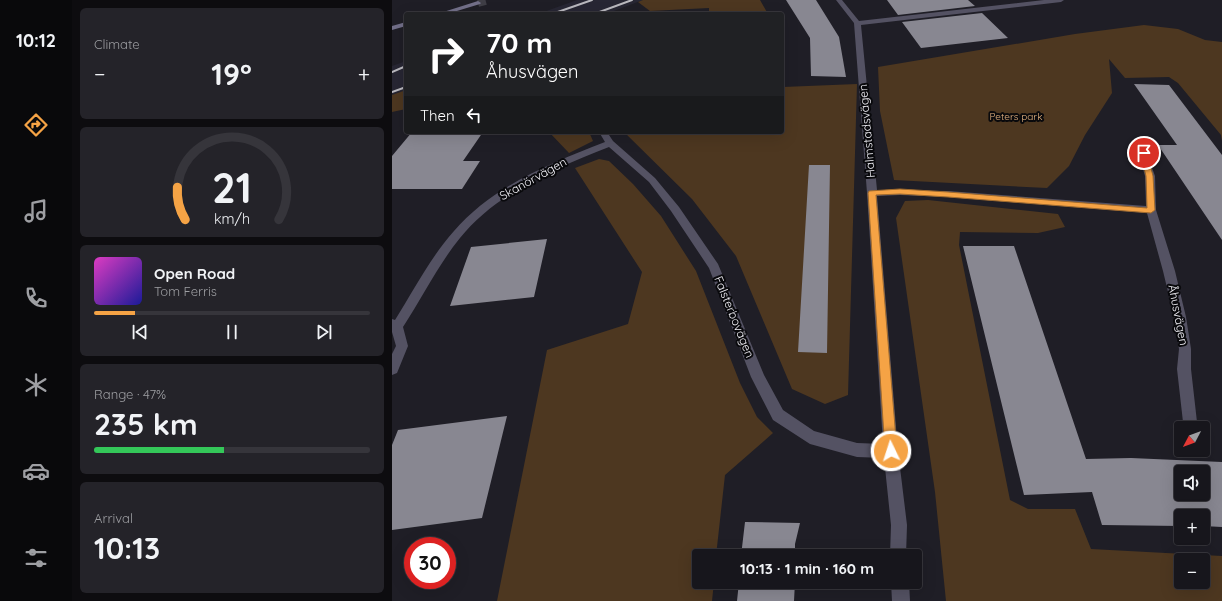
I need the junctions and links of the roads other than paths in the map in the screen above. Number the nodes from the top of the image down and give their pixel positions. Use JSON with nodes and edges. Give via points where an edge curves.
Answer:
{"nodes":[{"id":1,"x":839,"y":0,"type":"edge"},
{"id":2,"x":988,"y":0,"type":"edge"},
{"id":3,"x":1061,"y":0,"type":"edge"},
{"id":4,"x":478,"y":3,"type":"dead end"},
{"id":5,"x":997,"y":7,"type":"junction"},
{"id":6,"x":447,"y":12,"type":"edge"},
{"id":7,"x":857,"y":23,"type":"junction"},
{"id":8,"x":404,"y":25,"type":"edge"},
{"id":9,"x":392,"y":28,"type":"edge"},
{"id":10,"x":604,"y":134,"type":"edge"},
{"id":11,"x":610,"y":143,"type":"junction"},
{"id":12,"x":1144,"y":153,"type":"dead end"},
{"id":13,"x":872,"y":193,"type":"junction"},
{"id":14,"x":1151,"y":210,"type":"junction"},
{"id":15,"x":394,"y":325,"type":"edge"},
{"id":16,"x":392,"y":369,"type":"edge"},
{"id":17,"x":1190,"y":421,"type":"edge"},
{"id":18,"x":891,"y":451,"type":"junction"},
{"id":19,"x":898,"y":549,"type":"edge"},
{"id":20,"x":900,"y":589,"type":"edge"},
{"id":21,"x":901,"y":601,"type":"edge"}],
"edges":[{"from":1,"to":7,"type":"street"},
{"from":2,"to":5,"type":"street"},
{"from":3,"to":5,"type":"street"},
{"from":4,"to":6,"type":"street"},
{"from":5,"to":7,"type":"street"},
{"from":7,"to":13,"type":"street","name":"Halmstadsvägen"},
{"from":8,"to":9,"type":"street"},
{"from":10,"to":11,"type":"street","name":"Falsterbovägen"},
{"from":11,"to":15,"type":"street","name":"Skanörvägen","via":[[560,163],[505,192],[467,222],[445,250],[413,303]]},
{"from":11,"to":18,"type":"street","name":"Falsterbovägen","via":[[652,180],[714,267],[758,377],[778,415],[810,437],[857,450]]},
{"from":12,"to":14,"type":"street","name":"Åhusvägen","via":[[1150,176]]},
{"from":13,"to":14,"type":"street","via":[[932,193]]},
{"from":13,"to":18,"type":"street","name":"Halmstadsvägen"},
{"from":14,"to":17,"type":"street","name":"Åhusvägen","via":[[1180,317]]},
{"from":15,"to":16,"type":"street","name":"Skanörvägen","via":[[402,346]]},
{"from":18,"to":19,"type":"street","name":"Halmstadsvägen","via":[[899,525]]},
{"from":20,"to":21,"type":"street"}]}
